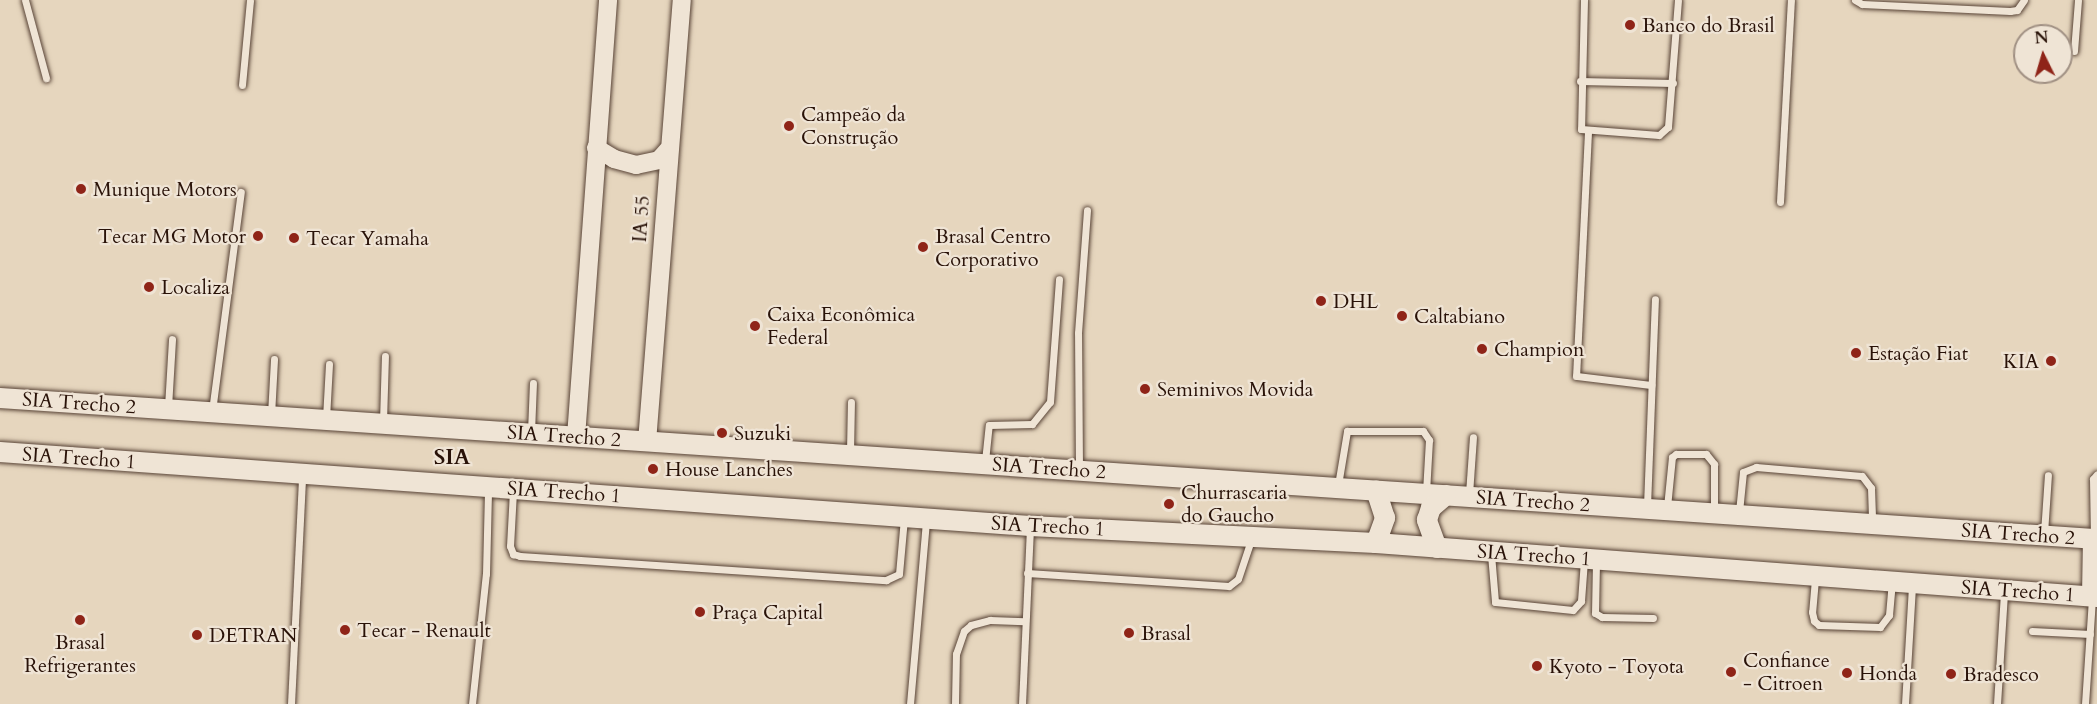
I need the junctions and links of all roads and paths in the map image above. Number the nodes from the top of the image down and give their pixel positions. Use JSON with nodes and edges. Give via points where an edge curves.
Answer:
{"nodes":[{"id":1,"x":25,"y":0,"type":"edge"},
{"id":2,"x":250,"y":0,"type":"edge"},
{"id":3,"x":608,"y":0,"type":"edge"},
{"id":4,"x":682,"y":0,"type":"edge"},
{"id":5,"x":1584,"y":0,"type":"edge"},
{"id":6,"x":1678,"y":0,"type":"edge"},
{"id":7,"x":1791,"y":0,"type":"edge"},
{"id":8,"x":1855,"y":0,"type":"edge"},
{"id":9,"x":2024,"y":0,"type":"edge"},
{"id":10,"x":2078,"y":0,"type":"edge"},
{"id":11,"x":2074,"y":51,"type":"dead end"},
{"id":12,"x":46,"y":78,"type":"dead end"},
{"id":13,"x":1580,"y":81,"type":"junction"},
{"id":14,"x":1673,"y":83,"type":"junction"},
{"id":15,"x":242,"y":85,"type":"dead end"},
{"id":16,"x":1588,"y":132,"type":"junction"},
{"id":17,"x":596,"y":148,"type":"junction"},
{"id":18,"x":668,"y":150,"type":"junction"},
{"id":19,"x":241,"y":192,"type":"dead end"},
{"id":20,"x":1780,"y":202,"type":"dead end"},
{"id":21,"x":1087,"y":210,"type":"dead end"},
{"id":22,"x":1059,"y":279,"type":"dead end"},
{"id":23,"x":1655,"y":299,"type":"dead end"},
{"id":24,"x":172,"y":339,"type":"dead end"},
{"id":25,"x":385,"y":356,"type":"dead end"},
{"id":26,"x":274,"y":359,"type":"dead end"},
{"id":27,"x":329,"y":364,"type":"dead end"},
{"id":28,"x":533,"y":383,"type":"dead end"},
{"id":29,"x":1651,"y":385,"type":"junction"},
{"id":30,"x":0,"y":398,"type":"edge"},
{"id":31,"x":851,"y":402,"type":"dead end"},
{"id":32,"x":168,"y":410,"type":"junction"},
{"id":33,"x":212,"y":413,"type":"junction"},
{"id":34,"x":271,"y":417,"type":"junction"},
{"id":35,"x":326,"y":421,"type":"junction"},
{"id":36,"x":383,"y":425,"type":"junction"},
{"id":37,"x":531,"y":434,"type":"junction"},
{"id":38,"x":576,"y":437,"type":"junction"},
{"id":39,"x":1473,"y":437,"type":"dead end"},
{"id":40,"x":647,"y":442,"type":"junction"},
{"id":41,"x":0,"y":453,"type":"edge"},
{"id":42,"x":850,"y":455,"type":"junction"},
{"id":43,"x":0,"y":461,"type":"edge"},
{"id":44,"x":985,"y":464,"type":"junction"},
{"id":45,"x":1078,"y":470,"type":"junction"},
{"id":46,"x":303,"y":474,"type":"junction"},
{"id":47,"x":2097,"y":474,"type":"edge"},
{"id":48,"x":2048,"y":475,"type":"dead end"},
{"id":49,"x":488,"y":487,"type":"junction"},
{"id":50,"x":1338,"y":488,"type":"junction"},
{"id":51,"x":514,"y":489,"type":"junction"},
{"id":52,"x":1376,"y":490,"type":"junction"},
{"id":53,"x":1436,"y":494,"type":"junction"},
{"id":54,"x":1469,"y":497,"type":"junction"},
{"id":55,"x":1657,"y":509,"type":"junction"},
{"id":56,"x":1714,"y":513,"type":"junction"},
{"id":57,"x":1738,"y":515,"type":"junction"},
{"id":58,"x":904,"y":516,"type":"junction"},
{"id":59,"x":926,"y":518,"type":"junction"},
{"id":60,"x":1872,"y":524,"type":"junction"},
{"id":61,"x":1030,"y":526,"type":"junction"},
{"id":62,"x":2044,"y":535,"type":"junction"},
{"id":63,"x":1252,"y":537,"type":"junction"},
{"id":64,"x":2095,"y":539,"type":"edge"},
{"id":65,"x":1376,"y":543,"type":"junction"},
{"id":66,"x":1437,"y":548,"type":"junction"},
{"id":67,"x":1491,"y":552,"type":"junction"},
{"id":68,"x":1590,"y":559,"type":"junction"},
{"id":69,"x":1027,"y":573,"type":"junction"},
{"id":70,"x":1815,"y":576,"type":"junction"},
{"id":71,"x":1892,"y":582,"type":"junction"},
{"id":72,"x":1912,"y":584,"type":"junction"},
{"id":73,"x":2004,"y":590,"type":"junction"},
{"id":74,"x":2094,"y":596,"type":"edge"},
{"id":75,"x":1653,"y":618,"type":"dead end"},
{"id":76,"x":1024,"y":621,"type":"junction"},
{"id":77,"x":2032,"y":631,"type":"dead end"},
{"id":78,"x":2090,"y":634,"type":"junction"},
{"id":79,"x":291,"y":704,"type":"edge"},
{"id":80,"x":472,"y":704,"type":"edge"},
{"id":81,"x":910,"y":704,"type":"edge"},
{"id":82,"x":955,"y":704,"type":"edge"},
{"id":83,"x":1022,"y":704,"type":"edge"},
{"id":84,"x":1905,"y":704,"type":"edge"},
{"id":85,"x":1997,"y":704,"type":"edge"},
{"id":86,"x":2085,"y":704,"type":"edge"}],
"edges":[{"from":1,"to":12,"type":"lane"},
{"from":2,"to":15,"type":"lane"},
{"from":3,"to":17,"type":"street"},
{"from":4,"to":18,"type":"street","name":"IA 55"},
{"from":5,"to":13,"type":"lane"},
{"from":6,"to":14,"type":"lane"},
{"from":7,"to":20,"type":"lane"},
{"from":8,"to":9,"type":"lane","via":[[1862,4],[2010,11],[2017,10]]},
{"from":10,"to":11,"type":"lane"},
{"from":13,"to":14,"type":"lane"},
{"from":13,"to":16,"type":"lane","via":[[1579,123]]},
{"from":14,"to":16,"type":"lane","via":[[1665,132]]},
{"from":16,"to":29,"type":"lane","via":[[1576,376]]},
{"from":17,"to":18,"type":"street","via":[[614,159],[636,165],[659,160]]},
{"from":17,"to":38,"type":"street"},
{"from":18,"to":40,"type":"street","name":"IA 55"},
{"from":19,"to":33,"type":"lane"},
{"from":21,"to":45,"type":"lane","via":[[1078,333]]},
{"from":22,"to":44,"type":"lane","via":[[1050,402],[1032,424],[989,425]]},
{"from":23,"to":29,"type":"lane"},
{"from":24,"to":32,"type":"lane"},
{"from":25,"to":36,"type":"lane"},
{"from":26,"to":34,"type":"lane"},
{"from":27,"to":35,"type":"lane"},
{"from":28,"to":37,"type":"lane"},
{"from":29,"to":55,"type":"lane"},
{"from":30,"to":32,"type":"main road","name":"SIA Trecho 2"},
{"from":31,"to":42,"type":"lane"},
{"from":32,"to":33,"type":"main road","name":"SIA Trecho 2"},
{"from":33,"to":34,"type":"main road","name":"SIA Trecho 2"},
{"from":34,"to":35,"type":"main road","name":"SIA Trecho 2"},
{"from":35,"to":36,"type":"main road","name":"SIA Trecho 2"},
{"from":36,"to":37,"type":"main road","name":"SIA Trecho 2"},
{"from":37,"to":38,"type":"main road","name":"SIA Trecho 2"},
{"from":38,"to":40,"type":"main road","name":"SIA Trecho 2"},
{"from":39,"to":54,"type":"lane"},
{"from":40,"to":42,"type":"main road","name":"SIA Trecho 2"},
{"from":41,"to":43,"type":"street"},
{"from":41,"to":46,"type":"main road","name":"SIA Trecho 1"},
{"from":42,"to":44,"type":"main road","name":"SIA Trecho 2"},
{"from":44,"to":45,"type":"main road","name":"SIA Trecho 2"},
{"from":45,"to":50,"type":"main road","name":"SIA Trecho 2"},
{"from":46,"to":49,"type":"main road","name":"SIA Trecho 1"},
{"from":46,"to":79,"type":"lane"},
{"from":47,"to":64,"type":"lane","via":[[2093,479]]},
{"from":48,"to":62,"type":"lane"},
{"from":49,"to":51,"type":"main road","name":"SIA Trecho 1"},
{"from":49,"to":80,"type":"lane","via":[[486,574]]},
{"from":50,"to":52,"type":"main road","name":"SIA Trecho 2"},
{"from":50,"to":53,"type":"lane","via":[[1347,431],[1423,432],[1429,440]]},
{"from":51,"to":58,"type":"main road","name":"SIA Trecho 1"},
{"from":51,"to":58,"type":"lane","via":[[510,546],[513,554],[520,556],[886,580],[899,574]]},
{"from":52,"to":53,"type":"main road","name":"SIA Trecho 2"},
{"from":52,"to":65,"type":"main road","via":[[1385,518]]},
{"from":53,"to":54,"type":"main road","name":"SIA Trecho 2"},
{"from":53,"to":66,"type":"main road","via":[[1426,520]]},
{"from":54,"to":55,"type":"main road","name":"SIA Trecho 2"},
{"from":55,"to":56,"type":"main road","name":"SIA Trecho 2"},
{"from":55,"to":56,"type":"lane","via":[[1672,457],[1676,453],[1706,454],[1714,464]]},
{"from":56,"to":57,"type":"main road","name":"SIA Trecho 2"},
{"from":57,"to":60,"type":"main road","name":"SIA Trecho 2"},
{"from":57,"to":60,"type":"lane","via":[[1743,472],[1756,467],[1862,476],[1871,488]]},
{"from":58,"to":59,"type":"main road","name":"SIA Trecho 1"},
{"from":59,"to":61,"type":"main road","name":"SIA Trecho 1"},
{"from":59,"to":81,"type":"lane"},
{"from":60,"to":62,"type":"main road","name":"SIA Trecho 2"},
{"from":61,"to":63,"type":"main road","name":"SIA Trecho 1"},
{"from":61,"to":69,"type":"lane"},
{"from":62,"to":64,"type":"main road","name":"SIA Trecho 2"},
{"from":63,"to":65,"type":"main road","name":"SIA Trecho 1"},
{"from":63,"to":69,"type":"lane","via":[[1238,579],[1229,586]]},
{"from":64,"to":74,"type":"main road"},
{"from":65,"to":66,"type":"main road","name":"SIA Trecho 1"},
{"from":66,"to":67,"type":"main road","name":"SIA Trecho 1"},
{"from":67,"to":68,"type":"main road","name":"SIA Trecho 1"},
{"from":67,"to":68,"type":"lane","via":[[1495,602],[1573,610],[1581,601]]},
{"from":68,"to":70,"type":"main road","name":"SIA Trecho 1"},
{"from":68,"to":75,"type":"lane","via":[[1595,613],[1602,617]]},
{"from":69,"to":76,"type":"lane"},
{"from":70,"to":71,"type":"main road","name":"SIA Trecho 1"},
{"from":70,"to":71,"type":"lane","via":[[1812,612],[1814,621],[1820,625],[1880,627],[1889,615]]},
{"from":71,"to":72,"type":"main road","name":"SIA Trecho 1"},
{"from":72,"to":73,"type":"main road","name":"SIA Trecho 1"},
{"from":72,"to":84,"type":"lane"},
{"from":73,"to":74,"type":"main road","name":"SIA Trecho 1"},
{"from":73,"to":85,"type":"lane"},
{"from":74,"to":78,"type":"lane"},
{"from":76,"to":82,"type":"lane","via":[[990,620],[964,631],[956,654]]},
{"from":76,"to":83,"type":"lane"},
{"from":77,"to":78,"type":"lane"},
{"from":78,"to":86,"type":"lane"}]}
